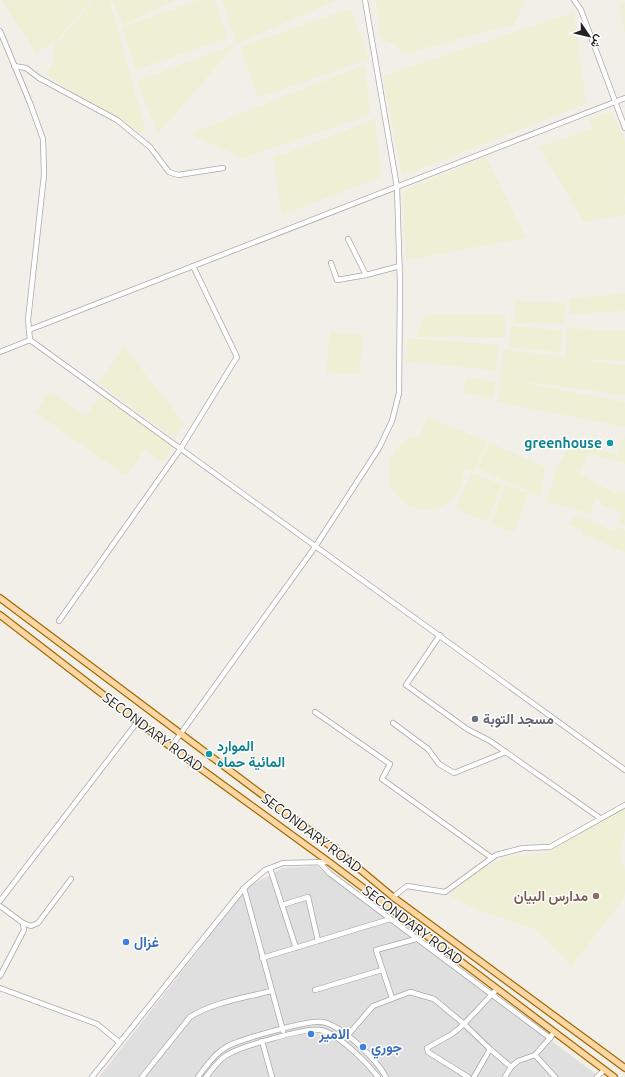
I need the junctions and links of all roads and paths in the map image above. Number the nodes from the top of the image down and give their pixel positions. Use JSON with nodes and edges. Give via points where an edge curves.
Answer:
{"nodes":[{"id":1,"x":365,"y":0,"type":"edge"},
{"id":2,"x":574,"y":0,"type":"edge"},
{"id":3,"x":0,"y":31,"type":"edge"},
{"id":4,"x":14,"y":66,"type":"junction"},
{"id":5,"x":625,"y":98,"type":"edge"},
{"id":6,"x":615,"y":102,"type":"junction"},
{"id":7,"x":625,"y":128,"type":"edge"},
{"id":8,"x":224,"y":168,"type":"dead end"},
{"id":9,"x":397,"y":187,"type":"junction"},
{"id":10,"x":348,"y":239,"type":"dead end"},
{"id":11,"x":330,"y":263,"type":"dead end"},
{"id":12,"x":193,"y":266,"type":"junction"},
{"id":13,"x":400,"y":266,"type":"junction"},
{"id":14,"x":366,"y":275,"type":"junction"},
{"id":15,"x":29,"y":330,"type":"junction"},
{"id":16,"x":30,"y":340,"type":"junction"},
{"id":17,"x":0,"y":352,"type":"edge"},
{"id":18,"x":181,"y":448,"type":"junction"},
{"id":19,"x":315,"y":547,"type":"junction"},
{"id":20,"x":0,"y":598,"type":"edge"},
{"id":21,"x":0,"y":615,"type":"edge"},
{"id":22,"x":59,"y":621,"type":"dead end"},
{"id":23,"x":440,"y":635,"type":"junction"},
{"id":24,"x":315,"y":712,"type":"dead end"},
{"id":25,"x":138,"y":721,"type":"junction"},
{"id":26,"x":393,"y":723,"type":"dead end"},
{"id":27,"x":181,"y":734,"type":"junction"},
{"id":28,"x":171,"y":747,"type":"junction"},
{"id":29,"x":506,"y":752,"type":"junction"},
{"id":30,"x":625,"y":770,"type":"edge"},
{"id":31,"x":625,"y":805,"type":"edge"},
{"id":32,"x":600,"y":818,"type":"junction"},
{"id":33,"x":492,"y":858,"type":"junction"},
{"id":34,"x":319,"y":862,"type":"junction"},
{"id":35,"x":329,"y":862,"type":"junction"},
{"id":36,"x":270,"y":868,"type":"junction"},
{"id":37,"x":71,"y":879,"type":"dead end"},
{"id":38,"x":244,"y":888,"type":"junction"},
{"id":39,"x":394,"y":897,"type":"junction"},
{"id":40,"x":0,"y":901,"type":"edge"},
{"id":41,"x":282,"y":905,"type":"junction"},
{"id":42,"x":0,"y":906,"type":"edge"},
{"id":43,"x":390,"y":919,"type":"junction"},
{"id":44,"x":23,"y":923,"type":"junction"},
{"id":45,"x":416,"y":939,"type":"junction"},
{"id":46,"x":318,"y":941,"type":"junction"},
{"id":47,"x":296,"y":948,"type":"junction"},
{"id":48,"x":262,"y":958,"type":"junction"},
{"id":49,"x":382,"y":970,"type":"junction"},
{"id":50,"x":0,"y":976,"type":"edge"},
{"id":51,"x":0,"y":988,"type":"edge"},
{"id":52,"x":497,"y":989,"type":"junction"},
{"id":53,"x":314,"y":990,"type":"dead end"},
{"id":54,"x":271,"y":991,"type":"junction"},
{"id":55,"x":492,"y":995,"type":"junction"},
{"id":56,"x":392,"y":998,"type":"junction"},
{"id":57,"x":464,"y":1024,"type":"junction"},
{"id":58,"x":283,"y":1030,"type":"junction"},
{"id":59,"x":554,"y":1032,"type":"junction"},
{"id":60,"x":261,"y":1035,"type":"junction"},
{"id":61,"x":284,"y":1036,"type":"junction"},
{"id":62,"x":347,"y":1036,"type":"junction"},
{"id":63,"x":550,"y":1038,"type":"junction"},
{"id":64,"x":119,"y":1042,"type":"junction"},
{"id":65,"x":262,"y":1042,"type":"junction"},
{"id":66,"x":490,"y":1049,"type":"junction"},
{"id":67,"x":534,"y":1055,"type":"junction"},
{"id":68,"x":510,"y":1067,"type":"junction"},
{"id":69,"x":625,"y":1068,"type":"edge"},
{"id":70,"x":604,"y":1070,"type":"junction"},
{"id":71,"x":92,"y":1077,"type":"edge"},
{"id":72,"x":142,"y":1077,"type":"edge"},
{"id":73,"x":198,"y":1077,"type":"edge"},
{"id":74,"x":206,"y":1077,"type":"edge"},
{"id":75,"x":272,"y":1077,"type":"edge"},
{"id":76,"x":378,"y":1077,"type":"edge"},
{"id":77,"x":386,"y":1077,"type":"edge"},
{"id":78,"x":468,"y":1077,"type":"edge"},
{"id":79,"x":474,"y":1077,"type":"edge"},
{"id":80,"x":505,"y":1077,"type":"edge"},
{"id":81,"x":555,"y":1077,"type":"edge"},
{"id":82,"x":597,"y":1077,"type":"edge"},
{"id":83,"x":601,"y":1077,"type":"edge"},
{"id":84,"x":613,"y":1077,"type":"edge"}],
"edges":[{"from":1,"to":9,"type":"street"},
{"from":2,"to":6,"type":"street","via":[[581,10]]},
{"from":3,"to":4,"type":"street"},
{"from":4,"to":8,"type":"street","via":[[26,68],[39,78],[117,120],[150,147],[172,174]]},
{"from":4,"to":15,"type":"street","via":[[43,139],[44,175]]},
{"from":5,"to":6,"type":"street"},
{"from":6,"to":7,"type":"street"},
{"from":6,"to":9,"type":"street"},
{"from":9,"to":12,"type":"street"},
{"from":9,"to":13,"type":"street"},
{"from":10,"to":14,"type":"street"},
{"from":11,"to":14,"type":"street","via":[[337,280]]},
{"from":12,"to":15,"type":"street"},
{"from":12,"to":18,"type":"street","via":[[237,357]]},
{"from":13,"to":14,"type":"street"},
{"from":13,"to":19,"type":"street","via":[[399,393],[392,421],[379,448]]},
{"from":15,"to":16,"type":"street"},
{"from":16,"to":17,"type":"street"},
{"from":16,"to":18,"type":"street"},
{"from":18,"to":19,"type":"street"},
{"from":18,"to":22,"type":"street"},
{"from":19,"to":23,"type":"street"},
{"from":19,"to":27,"type":"street"},
{"from":20,"to":27,"type":"main road","name":"SECONDARY ROAD"},
{"from":21,"to":25,"type":"main road","name":"SECONDARY ROAD"},
{"from":23,"to":29,"type":"street","via":[[406,685],[467,729]]},
{"from":23,"to":30,"type":"street"},
{"from":24,"to":33,"type":"street","via":[[390,764],[382,779]]},
{"from":25,"to":28,"type":"main road","name":"SECONDARY ROAD"},
{"from":25,"to":40,"type":"street"},
{"from":26,"to":29,"type":"street","via":[[428,749],[438,764],[454,773]]},
{"from":27,"to":28,"type":"street"},
{"from":27,"to":39,"type":"main road","name":"SECONDARY ROAD"},
{"from":28,"to":35,"type":"main road","name":"SECONDARY ROAD"},
{"from":29,"to":32,"type":"street"},
{"from":31,"to":32,"type":"street"},
{"from":32,"to":33,"type":"street","via":[[550,847],[523,848]]},
{"from":33,"to":39,"type":"street","via":[[445,892],[407,886]]},
{"from":34,"to":35,"type":"street"},
{"from":34,"to":36,"type":"street","via":[[283,863]]},
{"from":34,"to":43,"type":"street","via":[[329,873]]},
{"from":35,"to":52,"type":"main road","name":"SECONDARY ROAD"},
{"from":36,"to":38,"type":"street","via":[[264,870]]},
{"from":36,"to":41,"type":"street"},
{"from":37,"to":44,"type":"street","via":[[38,923],[30,926]]},
{"from":38,"to":48,"type":"street"},
{"from":38,"to":64,"type":"street"},
{"from":39,"to":69,"type":"main road","name":"SECONDARY ROAD"},
{"from":41,"to":46,"type":"street","via":[[308,897]]},
{"from":41,"to":47,"type":"street"},
{"from":42,"to":44,"type":"street"},
{"from":43,"to":45,"type":"street"},
{"from":43,"to":46,"type":"street"},
{"from":44,"to":50,"type":"street","via":[[24,930]]},
{"from":45,"to":49,"type":"street","via":[[376,950]]},
{"from":45,"to":55,"type":"street"},
{"from":46,"to":47,"type":"street"},
{"from":47,"to":48,"type":"street"},
{"from":48,"to":54,"type":"street"},
{"from":49,"to":53,"type":"street"},
{"from":49,"to":56,"type":"street"},
{"from":51,"to":64,"type":"street","via":[[97,1024]]},
{"from":52,"to":55,"type":"street"},
{"from":52,"to":59,"type":"main road","name":"SECONDARY ROAD"},
{"from":54,"to":58,"type":"street"},
{"from":54,"to":72,"type":"street","via":[[225,1003],[190,1017]]},
{"from":55,"to":57,"type":"street"},
{"from":55,"to":63,"type":"street"},
{"from":56,"to":57,"type":"street","via":[[410,992],[434,998]]},
{"from":56,"to":62,"type":"street","via":[[373,1006]]},
{"from":57,"to":66,"type":"street"},
{"from":57,"to":78,"type":"street","via":[[427,1048],[428,1052]]},
{"from":58,"to":60,"type":"street"},
{"from":58,"to":61,"type":"street"},
{"from":58,"to":62,"type":"street","via":[[322,1022]]},
{"from":59,"to":63,"type":"street"},
{"from":59,"to":70,"type":"main road","name":"SECONDARY ROAD"},
{"from":60,"to":65,"type":"street"},
{"from":60,"to":73,"type":"street","via":[[227,1047],[217,1054]]},
{"from":61,"to":65,"type":"street"},
{"from":61,"to":76,"type":"street","via":[[310,1029],[328,1032],[371,1067]]},
{"from":62,"to":77,"type":"street","via":[[375,1060]]},
{"from":63,"to":67,"type":"street"},
{"from":64,"to":71,"type":"street"},
{"from":65,"to":74,"type":"street","via":[[225,1056]]},
{"from":65,"to":75,"type":"street"},
{"from":66,"to":68,"type":"street"},
{"from":66,"to":79,"type":"street"},
{"from":67,"to":68,"type":"street"},
{"from":67,"to":81,"type":"street"},
{"from":68,"to":80,"type":"street"},
{"from":70,"to":82,"type":"street"},
{"from":70,"to":83,"type":"street"},
{"from":70,"to":84,"type":"main road","name":"SECONDARY ROAD"}]}
